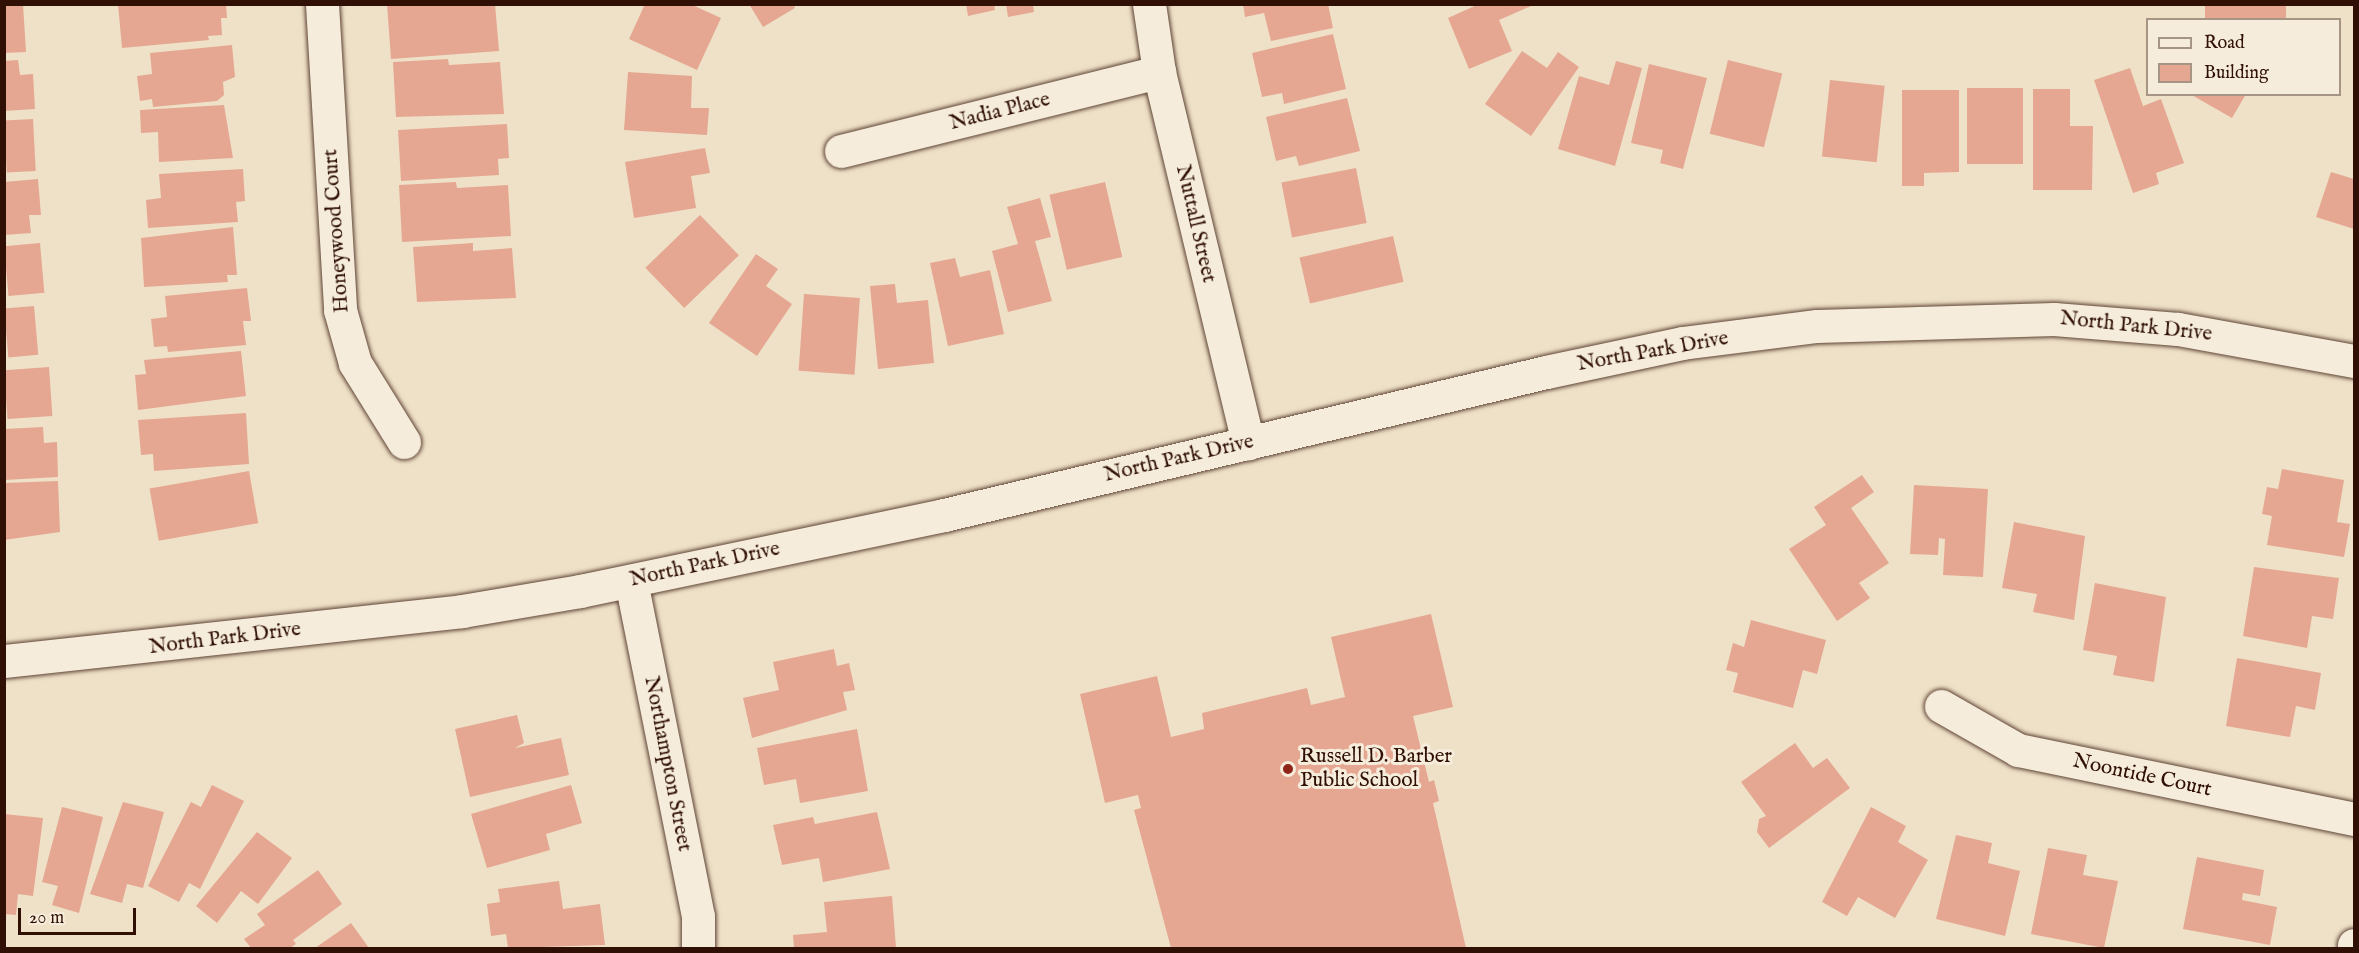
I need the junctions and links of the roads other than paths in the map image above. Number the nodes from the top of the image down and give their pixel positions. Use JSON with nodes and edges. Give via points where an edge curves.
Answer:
{"nodes":[{"id":1,"x":322,"y":4,"type":"edge"},
{"id":2,"x":1149,"y":4,"type":"edge"},
{"id":3,"x":1159,"y":72,"type":"junction"},
{"id":4,"x":841,"y":151,"type":"dead end"},
{"id":5,"x":2355,"y":361,"type":"edge"},
{"id":6,"x":404,"y":442,"type":"dead end"},
{"id":7,"x":1248,"y":443,"type":"junction"},
{"id":8,"x":631,"y":581,"type":"junction"},
{"id":9,"x":4,"y":661,"type":"edge"},
{"id":10,"x":1941,"y":706,"type":"dead end"},
{"id":11,"x":2355,"y":819,"type":"edge"},
{"id":12,"x":698,"y":948,"type":"edge"}],
"edges":[{"from":1,"to":6,"type":"main road","name":"Honeywood Court","via":[[340,310],[355,363]]},
{"from":2,"to":3,"type":"main road","name":"Nuttall Street"},
{"from":3,"to":4,"type":"main road","name":"Nadia Place"},
{"from":3,"to":7,"type":"main road","name":"Nuttall Street"},
{"from":5,"to":7,"type":"main road","name":"North Park Drive","via":[[2178,329],[2055,318],[1817,326],[1659,348]]},
{"from":7,"to":8,"type":"main road","name":"North Park Drive"},
{"from":8,"to":9,"type":"main road","name":"North Park Drive","via":[[462,612]]},
{"from":8,"to":12,"type":"main road","name":"Northampton Street","via":[[698,916]]},
{"from":10,"to":11,"type":"main road","name":"Noontide Court","via":[[2018,750]]}]}
